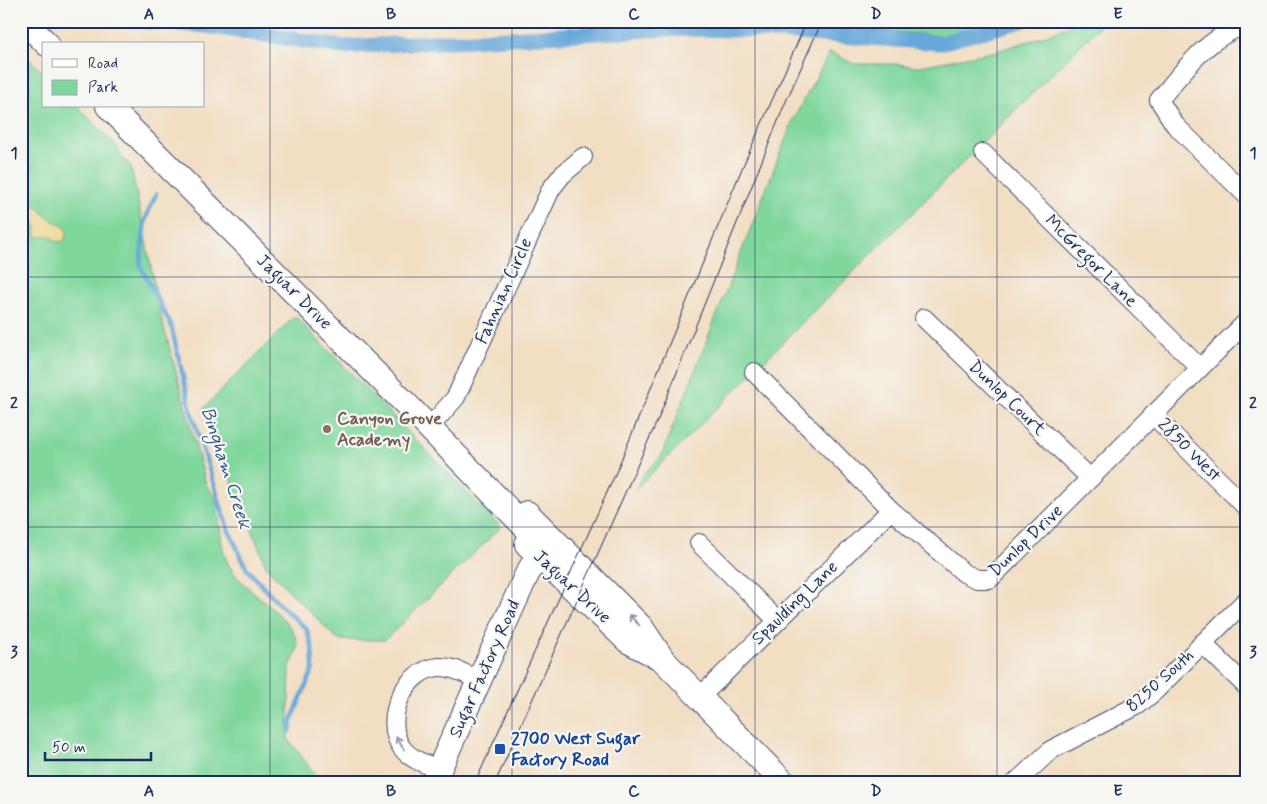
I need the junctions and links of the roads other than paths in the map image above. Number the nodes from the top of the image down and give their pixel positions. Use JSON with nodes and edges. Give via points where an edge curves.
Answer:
{"nodes":[{"id":1,"x":24,"y":21,"type":"edge"},
{"id":2,"x":1246,"y":26,"type":"edge"},
{"id":3,"x":45,"y":42,"type":"edge"},
{"id":4,"x":110,"y":108,"type":"edge"},
{"id":5,"x":983,"y":153,"type":"dead end"},
{"id":6,"x":584,"y":157,"type":"dead end"},
{"id":7,"x":1246,"y":195,"type":"edge"},
{"id":8,"x":924,"y":318,"type":"dead end"},
{"id":9,"x":1246,"y":322,"type":"edge"},
{"id":10,"x":1200,"y":368,"type":"junction"},
{"id":11,"x":754,"y":372,"type":"dead end"},
{"id":12,"x":1153,"y":415,"type":"junction"},
{"id":13,"x":429,"y":428,"type":"junction"},
{"id":14,"x":1090,"y":478,"type":"junction"},
{"id":15,"x":478,"y":479,"type":"junction"},
{"id":16,"x":1246,"y":507,"type":"edge"},
{"id":17,"x":891,"y":510,"type":"junction"},
{"id":18,"x":699,"y":543,"type":"dead end"},
{"id":19,"x":538,"y":556,"type":"junction"},
{"id":20,"x":1246,"y":600,"type":"edge"},
{"id":21,"x":778,"y":621,"type":"junction"},
{"id":22,"x":1202,"y":643,"type":"junction"},
{"id":23,"x":663,"y":660,"type":"junction"},
{"id":24,"x":479,"y":680,"type":"junction"},
{"id":25,"x":1246,"y":686,"type":"edge"},
{"id":26,"x":700,"y":697,"type":"junction"},
{"id":27,"x":436,"y":776,"type":"edge"},
{"id":28,"x":784,"y":783,"type":"edge"},
{"id":29,"x":1015,"y":783,"type":"edge"}],
"edges":[{"from":1,"to":3,"type":"main road"},
{"from":2,"to":7,"type":"street","via":[[1233,28],[1215,40],[1159,100],[1175,124]]},
{"from":4,"to":13,"type":"main road","name":"Jaguar Drive"},
{"from":5,"to":10,"type":"street","name":"McGregor Lane"},
{"from":6,"to":13,"type":"street","name":"Fahnian Circle","via":[[551,189],[456,396]]},
{"from":8,"to":14,"type":"street","name":"Dunlop Court"},
{"from":9,"to":10,"type":"street","name":"Dunlop Drive"},
{"from":10,"to":12,"type":"street","name":"Dunlop Drive"},
{"from":11,"to":17,"type":"street","name":"Dunlop Drive"},
{"from":12,"to":14,"type":"street","name":"Dunlop Drive"},
{"from":12,"to":16,"type":"street","name":"2850 West"},
{"from":13,"to":15,"type":"main road","name":"Jaguar Drive"},
{"from":14,"to":17,"type":"street","name":"Dunlop Drive","via":[[990,579],[977,579],[964,573]]},
{"from":15,"to":19,"type":"main road","via":[[531,533]]},
{"from":23,"to":15,"type":"main road","name":"Jaguar Drive","one_way":true,"via":[[641,627],[501,486]]},
{"from":17,"to":21,"type":"street","name":"Spaulding Lane"},
{"from":18,"to":21,"type":"street"},
{"from":19,"to":23,"type":"main road","name":"Jaguar Drive","via":[[628,641]]},
{"from":19,"to":24,"type":"main road","name":"Sugar Factory Road"},
{"from":20,"to":22,"type":"street","name":"8250 South"},
{"from":21,"to":26,"type":"street","name":"Spaulding Lane"},
{"from":22,"to":25,"type":"street"},
{"from":22,"to":29,"type":"street","name":"8250 South","via":[[1138,705],[1051,750]]},
{"from":23,"to":26,"type":"main road","name":"Jaguar Drive"},
{"from":24,"to":27,"type":"main road","name":"Sugar Factory Road"},
{"from":27,"to":24,"type":"street","one_way":true,"via":[[397,740],[394,721],[400,699],[418,674],[430,668],[449,668]]},
{"from":26,"to":28,"type":"main road","name":"Jaguar Drive"}]}
